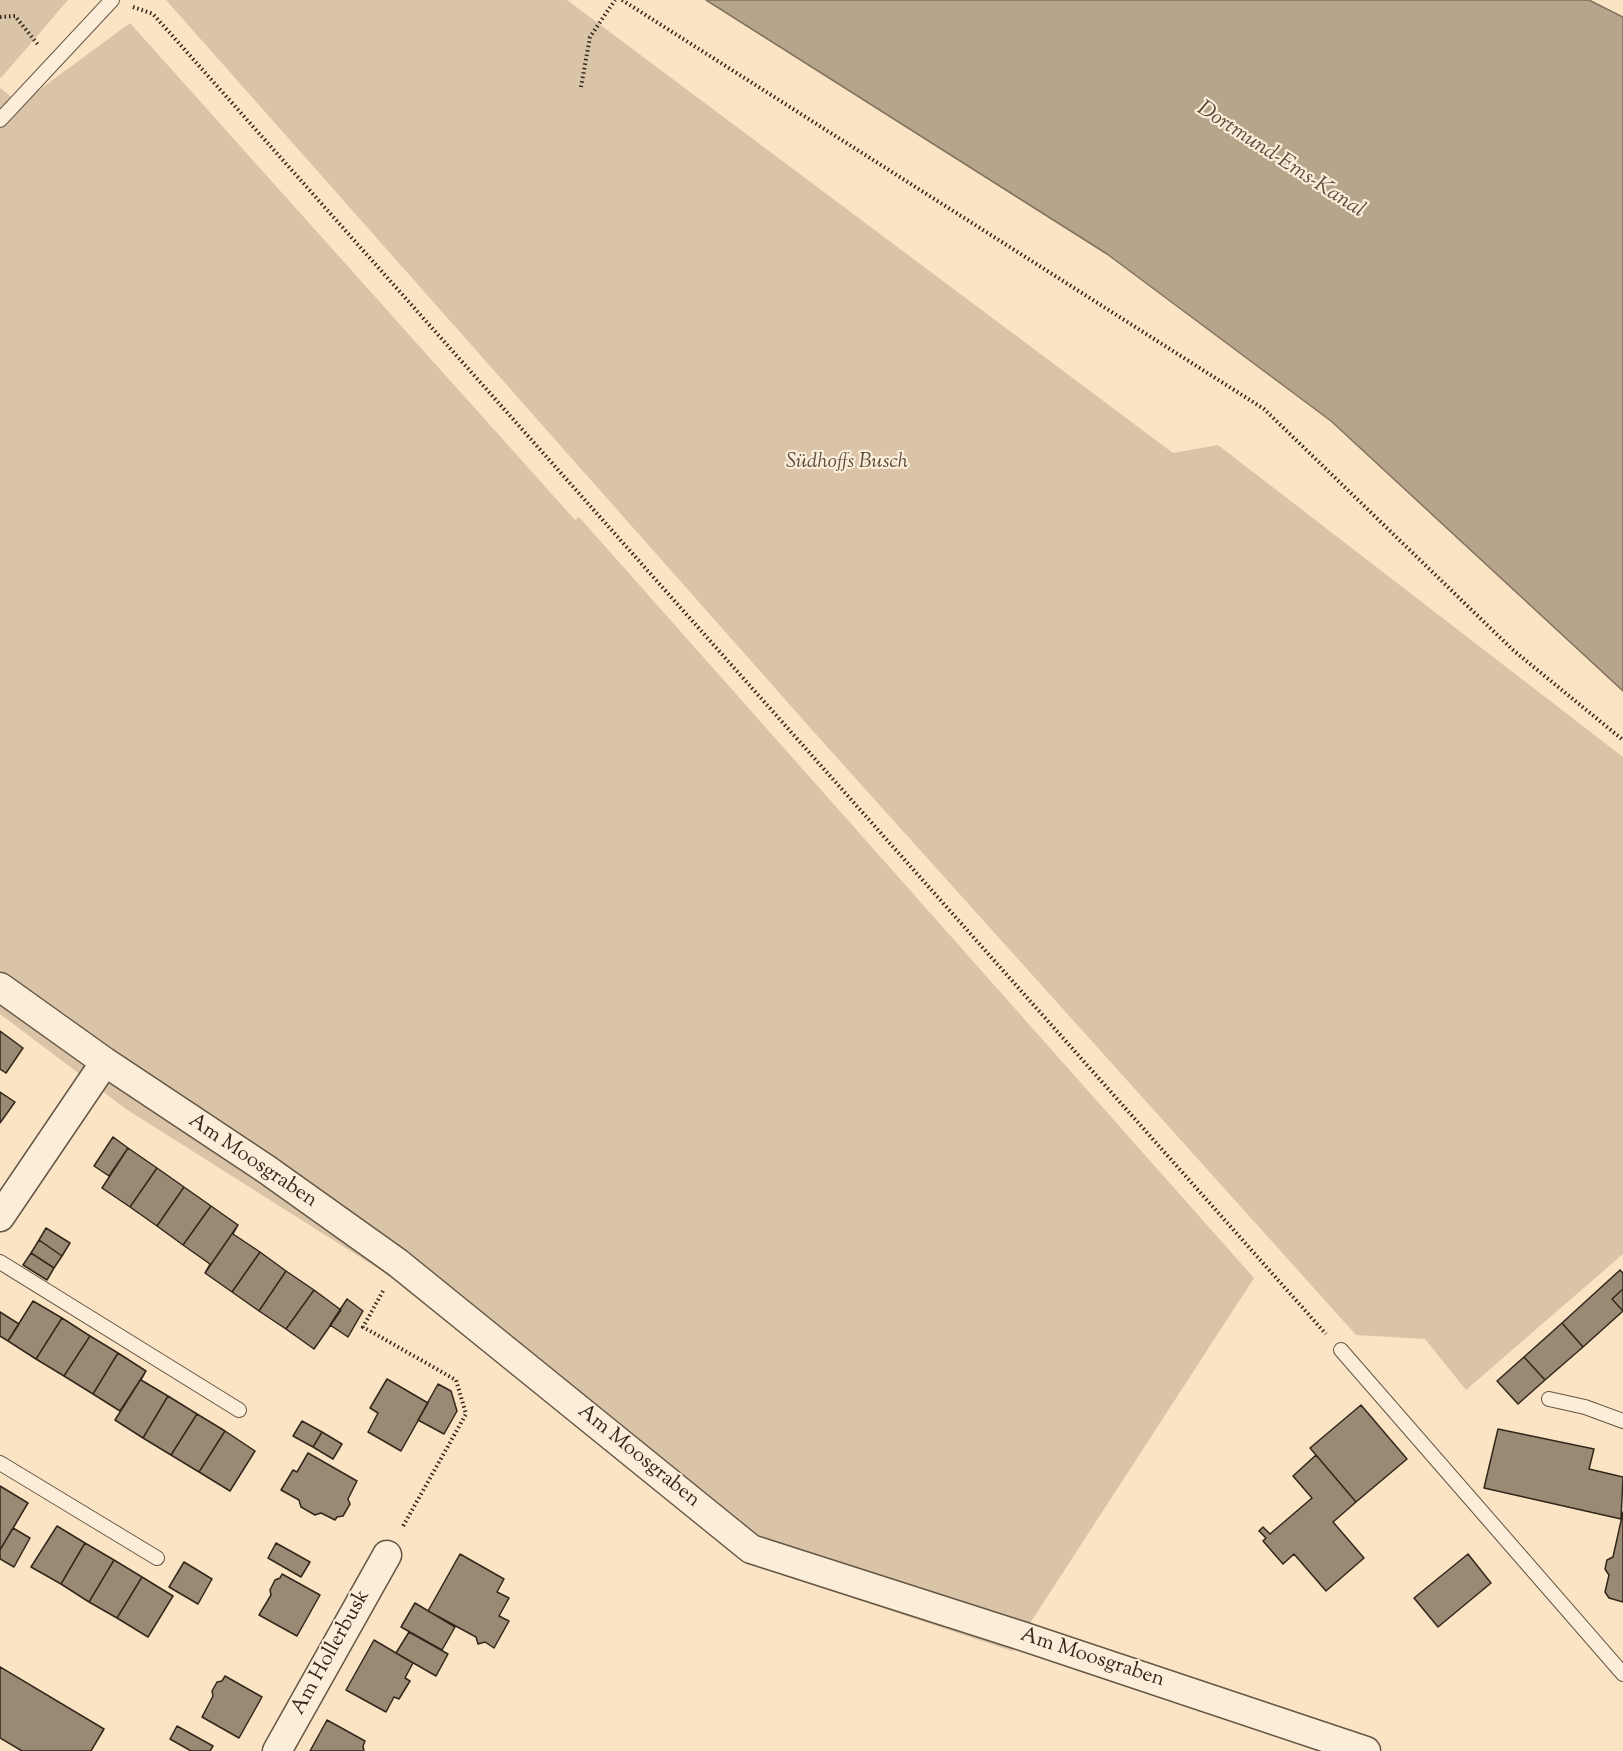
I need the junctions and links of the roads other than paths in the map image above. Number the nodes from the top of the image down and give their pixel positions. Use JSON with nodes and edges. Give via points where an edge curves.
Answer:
{"nodes":[{"id":1,"x":119,"y":2,"type":"edge"},
{"id":2,"x":0,"y":120,"type":"edge"},
{"id":3,"x":0,"y":987,"type":"edge"},
{"id":4,"x":105,"y":1062,"type":"junction"},
{"id":5,"x":0,"y":1217,"type":"edge"},
{"id":6,"x":0,"y":1262,"type":"edge"},
{"id":7,"x":1341,"y":1350,"type":"road end"},
{"id":8,"x":1549,"y":1399,"type":"dead end"},
{"id":9,"x":239,"y":1410,"type":"dead end"},
{"id":10,"x":1623,"y":1421,"type":"edge"},
{"id":11,"x":0,"y":1463,"type":"edge"},
{"id":12,"x":387,"y":1555,"type":"road end"},
{"id":13,"x":157,"y":1558,"type":"dead end"},
{"id":14,"x":1623,"y":1674,"type":"edge"},
{"id":15,"x":277,"y":1751,"type":"edge"},
{"id":16,"x":1366,"y":1751,"type":"edge"}],
"edges":[{"from":1,"to":2,"type":"lane"},
{"from":3,"to":4,"type":"street","name":"Am Moosgraben"},
{"from":4,"to":5,"type":"street"},
{"from":4,"to":16,"type":"street","name":"Am Moosgraben","via":[[398,1263],[751,1549]]},
{"from":6,"to":9,"type":"lane"},
{"from":7,"to":14,"type":"lane"},
{"from":8,"to":10,"type":"lane"},
{"from":11,"to":13,"type":"lane"},
{"from":12,"to":15,"type":"street","name":"Am Hollerbusk"}]}
